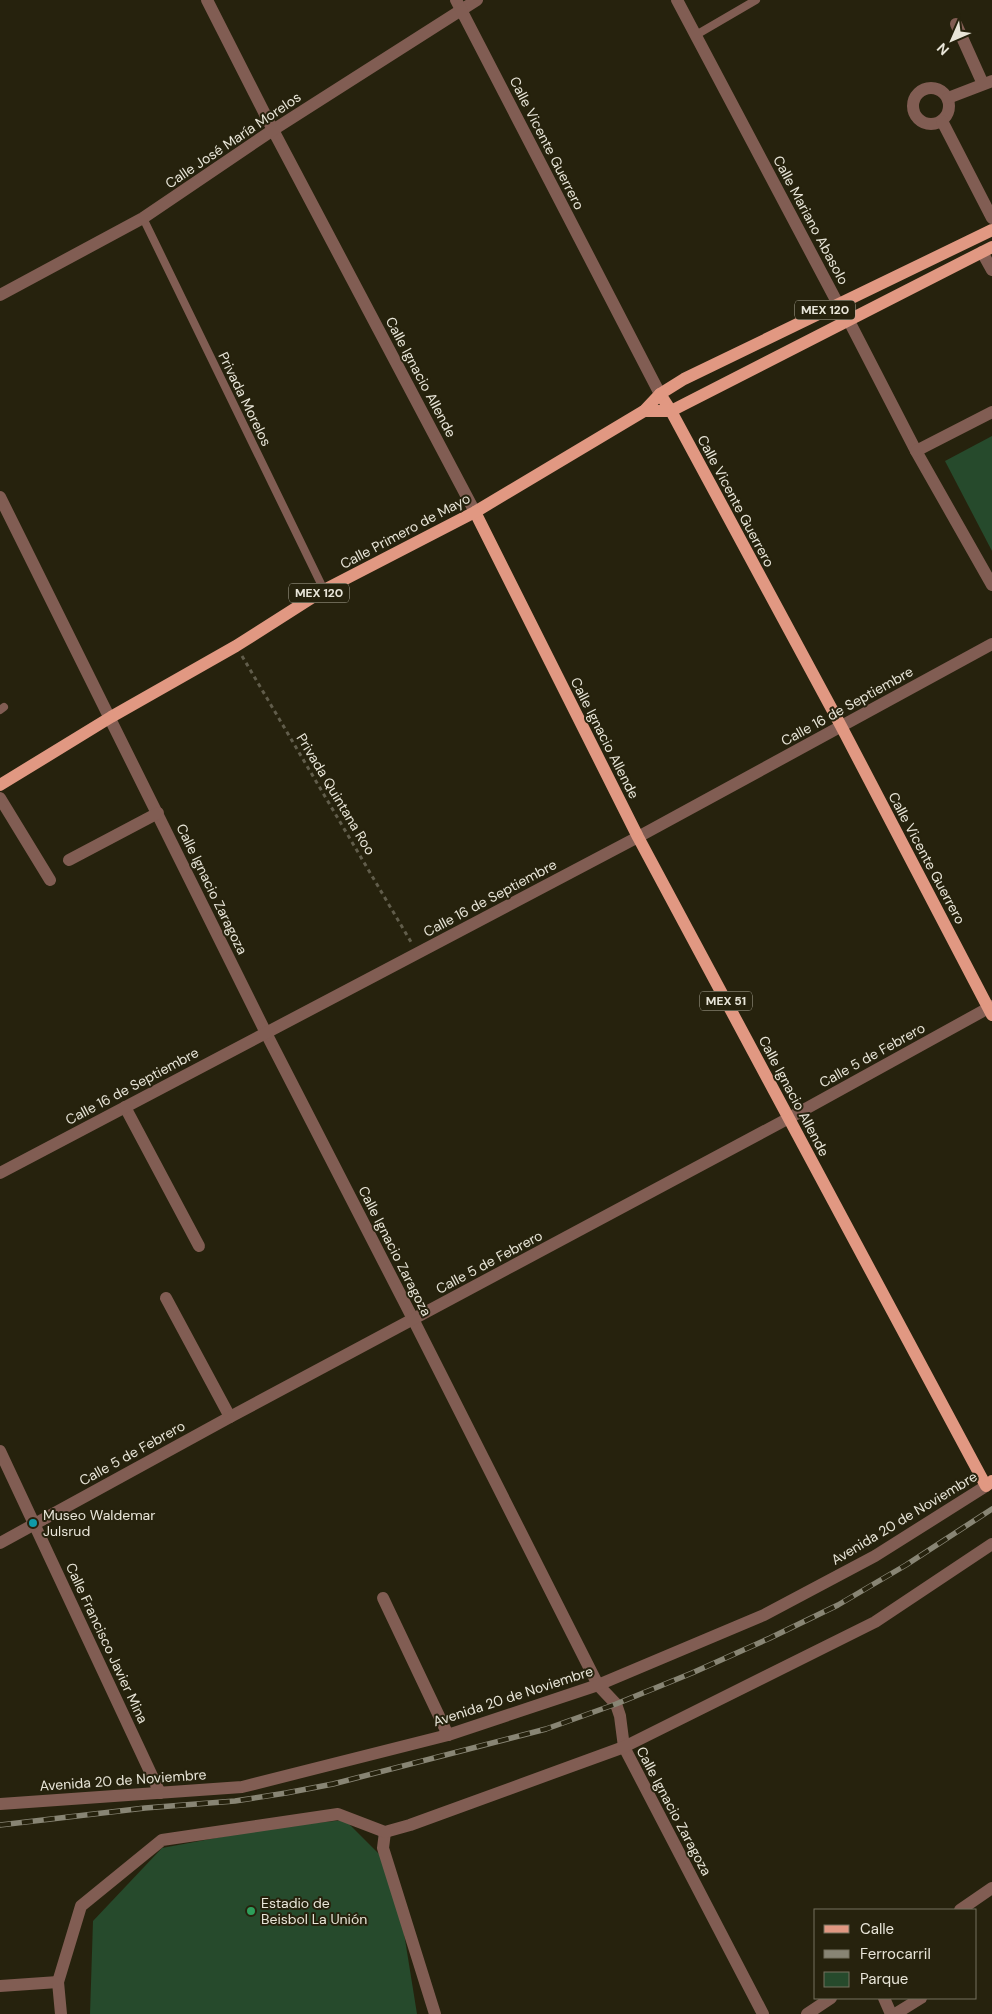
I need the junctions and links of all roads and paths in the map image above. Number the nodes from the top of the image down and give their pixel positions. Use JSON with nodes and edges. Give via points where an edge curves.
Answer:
{"nodes":[{"id":1,"x":207,"y":0,"type":"edge"},
{"id":2,"x":477,"y":0,"type":"edge"},
{"id":3,"x":677,"y":0,"type":"edge"},
{"id":4,"x":756,"y":0,"type":"edge"},
{"id":5,"x":459,"y":5,"type":"edge"},
{"id":6,"x":956,"y":24,"type":"dead end"},
{"id":7,"x":696,"y":35,"type":"junction"},
{"id":8,"x":987,"y":82,"type":"edge"},
{"id":9,"x":948,"y":98,"type":"junction"},
{"id":10,"x":942,"y":121,"type":"junction"},
{"id":11,"x":274,"y":130,"type":"junction"},
{"id":12,"x":144,"y":218,"type":"junction"},
{"id":13,"x":992,"y":218,"type":"edge"},
{"id":14,"x":992,"y":230,"type":"edge"},
{"id":15,"x":987,"y":250,"type":"edge"},
{"id":16,"x":992,"y":270,"type":"edge"},
{"id":17,"x":0,"y":295,"type":"edge"},
{"id":18,"x":838,"y":304,"type":"junction"},
{"id":19,"x":849,"y":321,"type":"junction"},
{"id":20,"x":660,"y":394,"type":"junction"},
{"id":21,"x":644,"y":411,"type":"junction"},
{"id":22,"x":671,"y":411,"type":"junction"},
{"id":23,"x":992,"y":412,"type":"edge"},
{"id":24,"x":916,"y":451,"type":"junction"},
{"id":25,"x":0,"y":497,"type":"edge"},
{"id":26,"x":475,"y":512,"type":"junction"},
{"id":27,"x":992,"y":585,"type":"edge"},
{"id":28,"x":324,"y":590,"type":"junction"},
{"id":29,"x":992,"y":644,"type":"edge"},
{"id":30,"x":236,"y":646,"type":"junction"},
{"id":31,"x":111,"y":717,"type":"junction"},
{"id":32,"x":841,"y":726,"type":"junction"},
{"id":33,"x":0,"y":785,"type":"edge"},
{"id":34,"x":0,"y":798,"type":"edge"},
{"id":35,"x":158,"y":814,"type":"junction"},
{"id":36,"x":638,"y":837,"type":"junction"},
{"id":37,"x":69,"y":860,"type":"dead end"},
{"id":38,"x":50,"y":880,"type":"dead end"},
{"id":39,"x":417,"y":953,"type":"junction"},
{"id":40,"x":991,"y":1010,"type":"edge"},
{"id":41,"x":266,"y":1033,"type":"junction"},
{"id":42,"x":125,"y":1107,"type":"junction"},
{"id":43,"x":789,"y":1118,"type":"junction"},
{"id":44,"x":0,"y":1173,"type":"edge"},
{"id":45,"x":199,"y":1246,"type":"dead end"},
{"id":46,"x":166,"y":1298,"type":"dead end"},
{"id":47,"x":413,"y":1319,"type":"junction"},
{"id":48,"x":230,"y":1417,"type":"junction"},
{"id":49,"x":0,"y":1451,"type":"edge"},
{"id":50,"x":989,"y":1484,"type":"edge"},
{"id":51,"x":35,"y":1524,"type":"junction"},
{"id":52,"x":0,"y":1543,"type":"edge"},
{"id":53,"x":992,"y":1544,"type":"edge"},
{"id":54,"x":384,"y":1598,"type":"dead end"},
{"id":55,"x":598,"y":1685,"type":"junction"},
{"id":56,"x":448,"y":1735,"type":"junction"},
{"id":57,"x":624,"y":1747,"type":"junction"},
{"id":58,"x":160,"y":1793,"type":"junction"},
{"id":59,"x":0,"y":1804,"type":"edge"},
{"id":60,"x":385,"y":1832,"type":"junction"},
{"id":61,"x":992,"y":1888,"type":"edge"},
{"id":62,"x":961,"y":1909,"type":"edge"},
{"id":63,"x":58,"y":1982,"type":"junction"},
{"id":64,"x":0,"y":1986,"type":"edge"},
{"id":65,"x":830,"y":1999,"type":"edge"},
{"id":66,"x":884,"y":1999,"type":"edge"},
{"id":67,"x":919,"y":1999,"type":"edge"},
{"id":68,"x":61,"y":2014,"type":"edge"},
{"id":69,"x":434,"y":2014,"type":"edge"},
{"id":70,"x":763,"y":2014,"type":"edge"},
{"id":71,"x":807,"y":2014,"type":"edge"},
{"id":72,"x":891,"y":2014,"type":"edge"},
{"id":73,"x":895,"y":2014,"type":"edge"}],
"edges":[{"from":1,"to":11,"type":"street","name":"Calle Ignacio Allende"},
{"from":2,"to":5,"type":"street","name":"Calle José María Morelos"},
{"from":3,"to":7,"type":"street","name":"Calle Mariano Abasolo"},
{"from":4,"to":7,"type":"lane"},
{"from":5,"to":11,"type":"street","name":"Calle José María Morelos"},
{"from":5,"to":20,"type":"street","name":"Calle Vicente Guerrero"},
{"from":6,"to":8,"type":"street"},
{"from":7,"to":18,"type":"street","name":"Calle Mariano Abasolo"},
{"from":8,"to":9,"type":"street"},
{"from":9,"to":10,"type":"street","via":[[949,111]]},
{"from":9,"to":10,"type":"street","via":[[939,89],[926,88],[916,95],[913,107],[918,119],[930,124]]},
{"from":10,"to":13,"type":"street"},
{"from":11,"to":12,"type":"street","name":"Calle José María Morelos"},
{"from":11,"to":26,"type":"street","name":"Calle Ignacio Allende"},
{"from":12,"to":17,"type":"street","name":"Calle José María Morelos"},
{"from":12,"to":28,"type":"lane","name":"Privada Morelos"},
{"from":14,"to":18,"type":"main road","name":"Calle Primero de Mayo","number":"MEX 120"},
{"from":15,"to":16,"type":"street"},
{"from":15,"to":19,"type":"main road","number":"MEX 120"},
{"from":18,"to":19,"type":"street","name":"Calle Mariano Abasolo"},
{"from":18,"to":20,"type":"main road","name":"Calle Primero de Mayo","number":"MEX 120","via":[[684,379]]},
{"from":19,"to":22,"type":"main road","number":"MEX 120"},
{"from":19,"to":24,"type":"street","name":"Calle Mariano Abasolo"},
{"from":20,"to":21,"type":"main road","name":"Calle Primero de Mayo","number":"MEX 120"},
{"from":20,"to":22,"type":"main road","name":"Calle Vicente Guerrero"},
{"from":21,"to":22,"type":"main road","number":"MEX 120"},
{"from":21,"to":26,"type":"main road","name":"Calle Primero de Mayo","number":"MEX 120"},
{"from":22,"to":32,"type":"main road","name":"Calle Vicente Guerrero"},
{"from":23,"to":24,"type":"street"},
{"from":24,"to":27,"type":"street","name":"Calle Mariano Abasolo"},
{"from":25,"to":31,"type":"street","name":"Calle Ignacio Zaragoza"},
{"from":26,"to":28,"type":"main road","name":"Calle Primero de Mayo","number":"MEX 120"},
{"from":26,"to":36,"type":"main road","name":"Calle Ignacio Allende","number":"MEX 51"},
{"from":28,"to":30,"type":"main road","name":"Calle Primero de Mayo","number":"MEX 120"},
{"from":29,"to":32,"type":"street","name":"Calle 16 de Septiembre"},
{"from":30,"to":31,"type":"main road","name":"Calle Primero de Mayo","number":"MEX 120"},
{"from":30,"to":39,"type":"path","name":"Privada Quintana Roo"},
{"from":31,"to":33,"type":"main road","name":"Calle Primero de Mayo","number":"MEX 120"},
{"from":31,"to":35,"type":"street","name":"Calle Ignacio Zaragoza"},
{"from":32,"to":36,"type":"street","name":"Calle 16 de Septiembre"},
{"from":32,"to":40,"type":"main road","name":"Calle Vicente Guerrero"},
{"from":34,"to":38,"type":"street"},
{"from":35,"to":37,"type":"street"},
{"from":35,"to":41,"type":"street","name":"Calle Ignacio Zaragoza"},
{"from":36,"to":39,"type":"street","name":"Calle 16 de Septiembre"},
{"from":36,"to":43,"type":"main road","name":"Calle Ignacio Allende","number":"MEX 51"},
{"from":39,"to":41,"type":"street","name":"Calle 16 de Septiembre"},
{"from":40,"to":43,"type":"street","name":"Calle 5 de Febrero"},
{"from":41,"to":42,"type":"street","name":"Calle 16 de Septiembre"},
{"from":41,"to":47,"type":"street","name":"Calle Ignacio Zaragoza"},
{"from":42,"to":44,"type":"street","name":"Calle 16 de Septiembre"},
{"from":42,"to":45,"type":"street"},
{"from":43,"to":47,"type":"street","name":"Calle 5 de Febrero"},
{"from":43,"to":50,"type":"main road","name":"Calle Ignacio Allende","number":"MEX 51"},
{"from":46,"to":48,"type":"street"},
{"from":47,"to":48,"type":"street","name":"Calle 5 de Febrero"},
{"from":47,"to":55,"type":"street","name":"Calle Ignacio Zaragoza"},
{"from":48,"to":51,"type":"street","name":"Calle 5 de Febrero"},
{"from":49,"to":51,"type":"street","name":"Calle Francisco Javier Mina"},
{"from":50,"to":55,"type":"street","name":"Avenida 20 de Noviembre","via":[[875,1556],[764,1615]]},
{"from":51,"to":52,"type":"street","name":"Calle 5 de Febrero"},
{"from":51,"to":58,"type":"street","name":"Calle Francisco Javier Mina"},
{"from":53,"to":57,"type":"street","via":[[875,1622]]},
{"from":54,"to":56,"type":"street"},
{"from":55,"to":56,"type":"street","name":"Avenida 20 de Noviembre"},
{"from":55,"to":57,"type":"street","name":"Calle Ignacio Zaragoza","via":[[616,1704]]},
{"from":56,"to":58,"type":"street","name":"Avenida 20 de Noviembre","via":[[242,1787]]},
{"from":57,"to":60,"type":"street"},
{"from":57,"to":70,"type":"street","name":"Calle Ignacio Zaragoza"},
{"from":58,"to":59,"type":"street","name":"Avenida 20 de Noviembre"},
{"from":60,"to":63,"type":"street","via":[[338,1814],[162,1840],[81,1906]]},
{"from":60,"to":69,"type":"street","via":[[383,1848]]},
{"from":61,"to":62,"type":"street"},
{"from":63,"to":64,"type":"street"},
{"from":63,"to":68,"type":"street"},
{"from":65,"to":71,"type":"street"},
{"from":66,"to":72,"type":"street"},
{"from":67,"to":73,"type":"street"}]}
